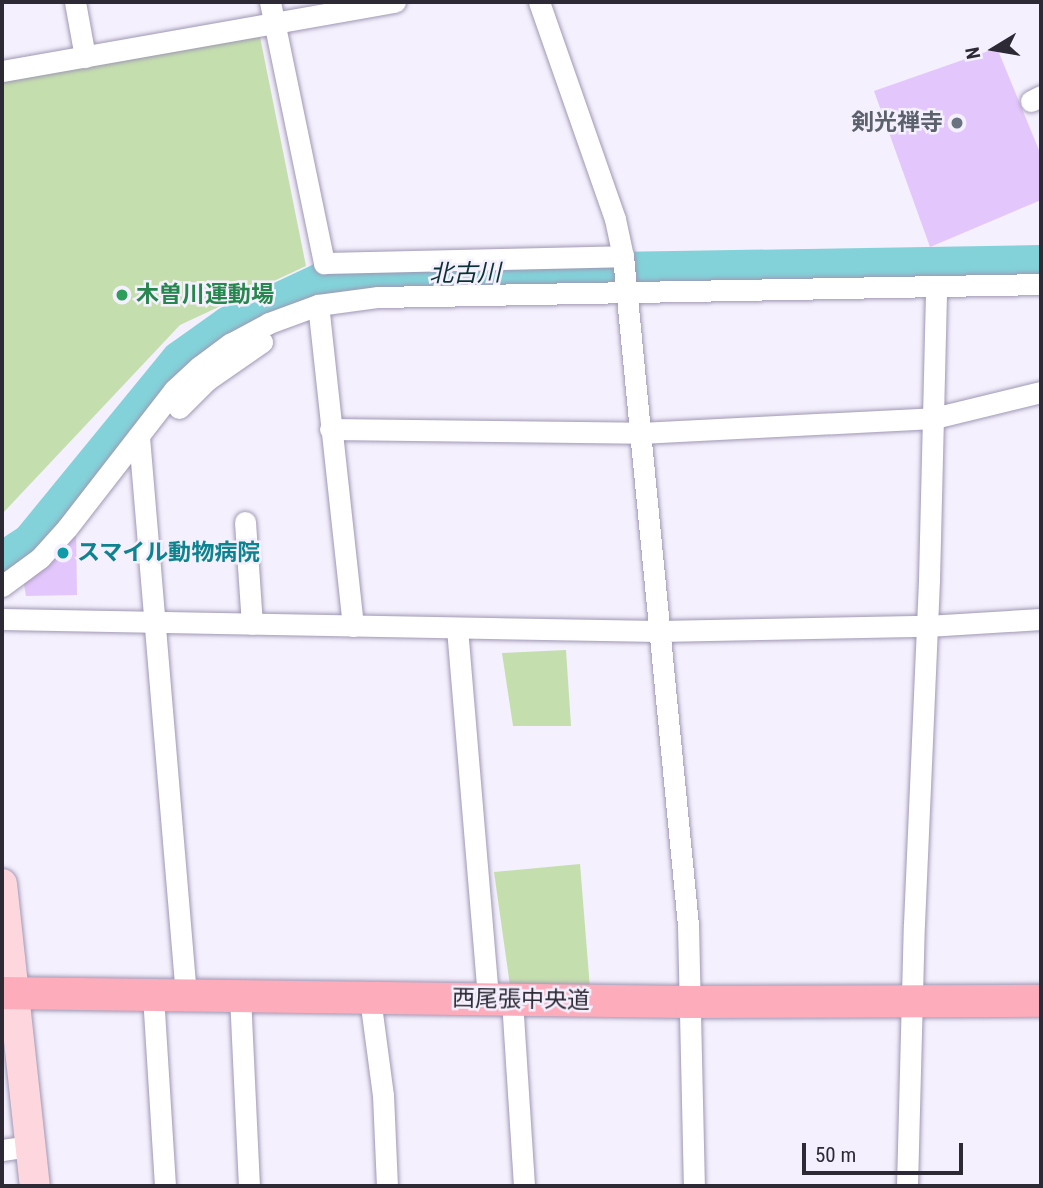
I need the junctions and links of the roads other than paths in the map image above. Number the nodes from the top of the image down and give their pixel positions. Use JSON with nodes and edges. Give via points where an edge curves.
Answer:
{"nodes":[{"id":1,"x":75,"y":2,"type":"edge"},
{"id":2,"x":270,"y":2,"type":"edge"},
{"id":3,"x":395,"y":2,"type":"edge"},
{"id":4,"x":538,"y":2,"type":"edge"},
{"id":5,"x":274,"y":24,"type":"junction"},
{"id":6,"x":85,"y":57,"type":"junction"},
{"id":7,"x":2,"y":71,"type":"edge"},
{"id":8,"x":624,"y":259,"type":"junction"},
{"id":9,"x":1041,"y":284,"type":"edge"},
{"id":10,"x":936,"y":286,"type":"junction"},
{"id":11,"x":627,"y":290,"type":"junction"},
{"id":12,"x":319,"y":313,"type":"junction"},
{"id":13,"x":1041,"y":392,"type":"edge"},
{"id":14,"x":179,"y":408,"type":"dead end"},
{"id":15,"x":934,"y":418,"type":"junction"},
{"id":16,"x":330,"y":429,"type":"junction"},
{"id":17,"x":640,"y":433,"type":"junction"},
{"id":18,"x":139,"y":437,"type":"junction"},
{"id":19,"x":245,"y":523,"type":"dead end"},
{"id":20,"x":2,"y":586,"type":"edge"},
{"id":21,"x":2,"y":619,"type":"edge"},
{"id":22,"x":1041,"y":619,"type":"edge"},
{"id":23,"x":155,"y":622,"type":"junction"},
{"id":24,"x":252,"y":624,"type":"junction"},
{"id":25,"x":353,"y":626,"type":"junction"},
{"id":26,"x":927,"y":626,"type":"junction"},
{"id":27,"x":457,"y":628,"type":"junction"},
{"id":28,"x":659,"y":631,"type":"junction"},
{"id":29,"x":2,"y":884,"type":"edge"},
{"id":30,"x":9,"y":993,"type":"edge"},
{"id":31,"x":153,"y":995,"type":"junction"},
{"id":32,"x":186,"y":995,"type":"junction"},
{"id":33,"x":240,"y":996,"type":"junction"},
{"id":34,"x":370,"y":998,"type":"junction"},
{"id":35,"x":500,"y":1000,"type":"junction"},
{"id":36,"x":911,"y":1000,"type":"junction"},
{"id":37,"x":1041,"y":1001,"type":"edge"},
{"id":38,"x":690,"y":1002,"type":"junction"},
{"id":39,"x":16,"y":1148,"type":"edge"},
{"id":40,"x":35,"y":1186,"type":"edge"},
{"id":41,"x":165,"y":1186,"type":"edge"},
{"id":42,"x":249,"y":1186,"type":"edge"},
{"id":43,"x":387,"y":1186,"type":"edge"},
{"id":44,"x":524,"y":1186,"type":"edge"},
{"id":45,"x":694,"y":1186,"type":"edge"},
{"id":46,"x":906,"y":1186,"type":"edge"}],
"edges":[{"from":1,"to":6,"type":"street"},
{"from":2,"to":5,"type":"street"},
{"from":3,"to":5,"type":"street"},
{"from":4,"to":8,"type":"street","via":[[615,219]]},
{"from":5,"to":6,"type":"street"},
{"from":5,"to":8,"type":"street","via":[[324,263]]},
{"from":6,"to":7,"type":"street"},
{"from":8,"to":11,"type":"street"},
{"from":9,"to":10,"type":"street"},
{"from":10,"to":11,"type":"street"},
{"from":10,"to":15,"type":"street"},
{"from":11,"to":12,"type":"street","via":[[379,297]]},
{"from":11,"to":17,"type":"street"},
{"from":12,"to":14,"type":"street","via":[[254,346]]},
{"from":12,"to":16,"type":"street"},
{"from":12,"to":18,"type":"street","via":[[269,323],[230,344],[174,390]]},
{"from":13,"to":15,"type":"street"},
{"from":15,"to":17,"type":"street"},
{"from":15,"to":26,"type":"street"},
{"from":16,"to":17,"type":"street"},
{"from":16,"to":25,"type":"street"},
{"from":17,"to":28,"type":"street"},
{"from":18,"to":20,"type":"street","via":[[40,558]]},
{"from":18,"to":23,"type":"street"},
{"from":19,"to":24,"type":"street"},
{"from":21,"to":23,"type":"street"},
{"from":22,"to":26,"type":"street"},
{"from":23,"to":24,"type":"street"},
{"from":23,"to":32,"type":"street"},
{"from":24,"to":25,"type":"street"},
{"from":25,"to":27,"type":"street"},
{"from":26,"to":28,"type":"street"},
{"from":26,"to":36,"type":"street"},
{"from":27,"to":28,"type":"street"},
{"from":27,"to":35,"type":"street"},
{"from":28,"to":38,"type":"street","via":[[688,925]]},
{"from":29,"to":30,"type":"street"},
{"from":30,"to":31,"type":"main road","name":"西尾張中央道"},
{"from":30,"to":39,"type":"street"},
{"from":31,"to":32,"type":"main road","name":"西尾張中央道"},
{"from":31,"to":41,"type":"street"},
{"from":32,"to":33,"type":"main road","name":"西尾張中央道"},
{"from":33,"to":34,"type":"main road","name":"西尾張中央道"},
{"from":33,"to":42,"type":"street"},
{"from":34,"to":35,"type":"main road","name":"西尾張中央道"},
{"from":34,"to":43,"type":"street","via":[[383,1095]]},
{"from":35,"to":38,"type":"main road","name":"西尾張中央道"},
{"from":35,"to":44,"type":"street"},
{"from":36,"to":37,"type":"main road","name":"西尾張中央道"},
{"from":36,"to":38,"type":"main road","name":"西尾張中央道"},
{"from":36,"to":46,"type":"street"},
{"from":38,"to":45,"type":"street"},
{"from":39,"to":40,"type":"street"}]}
